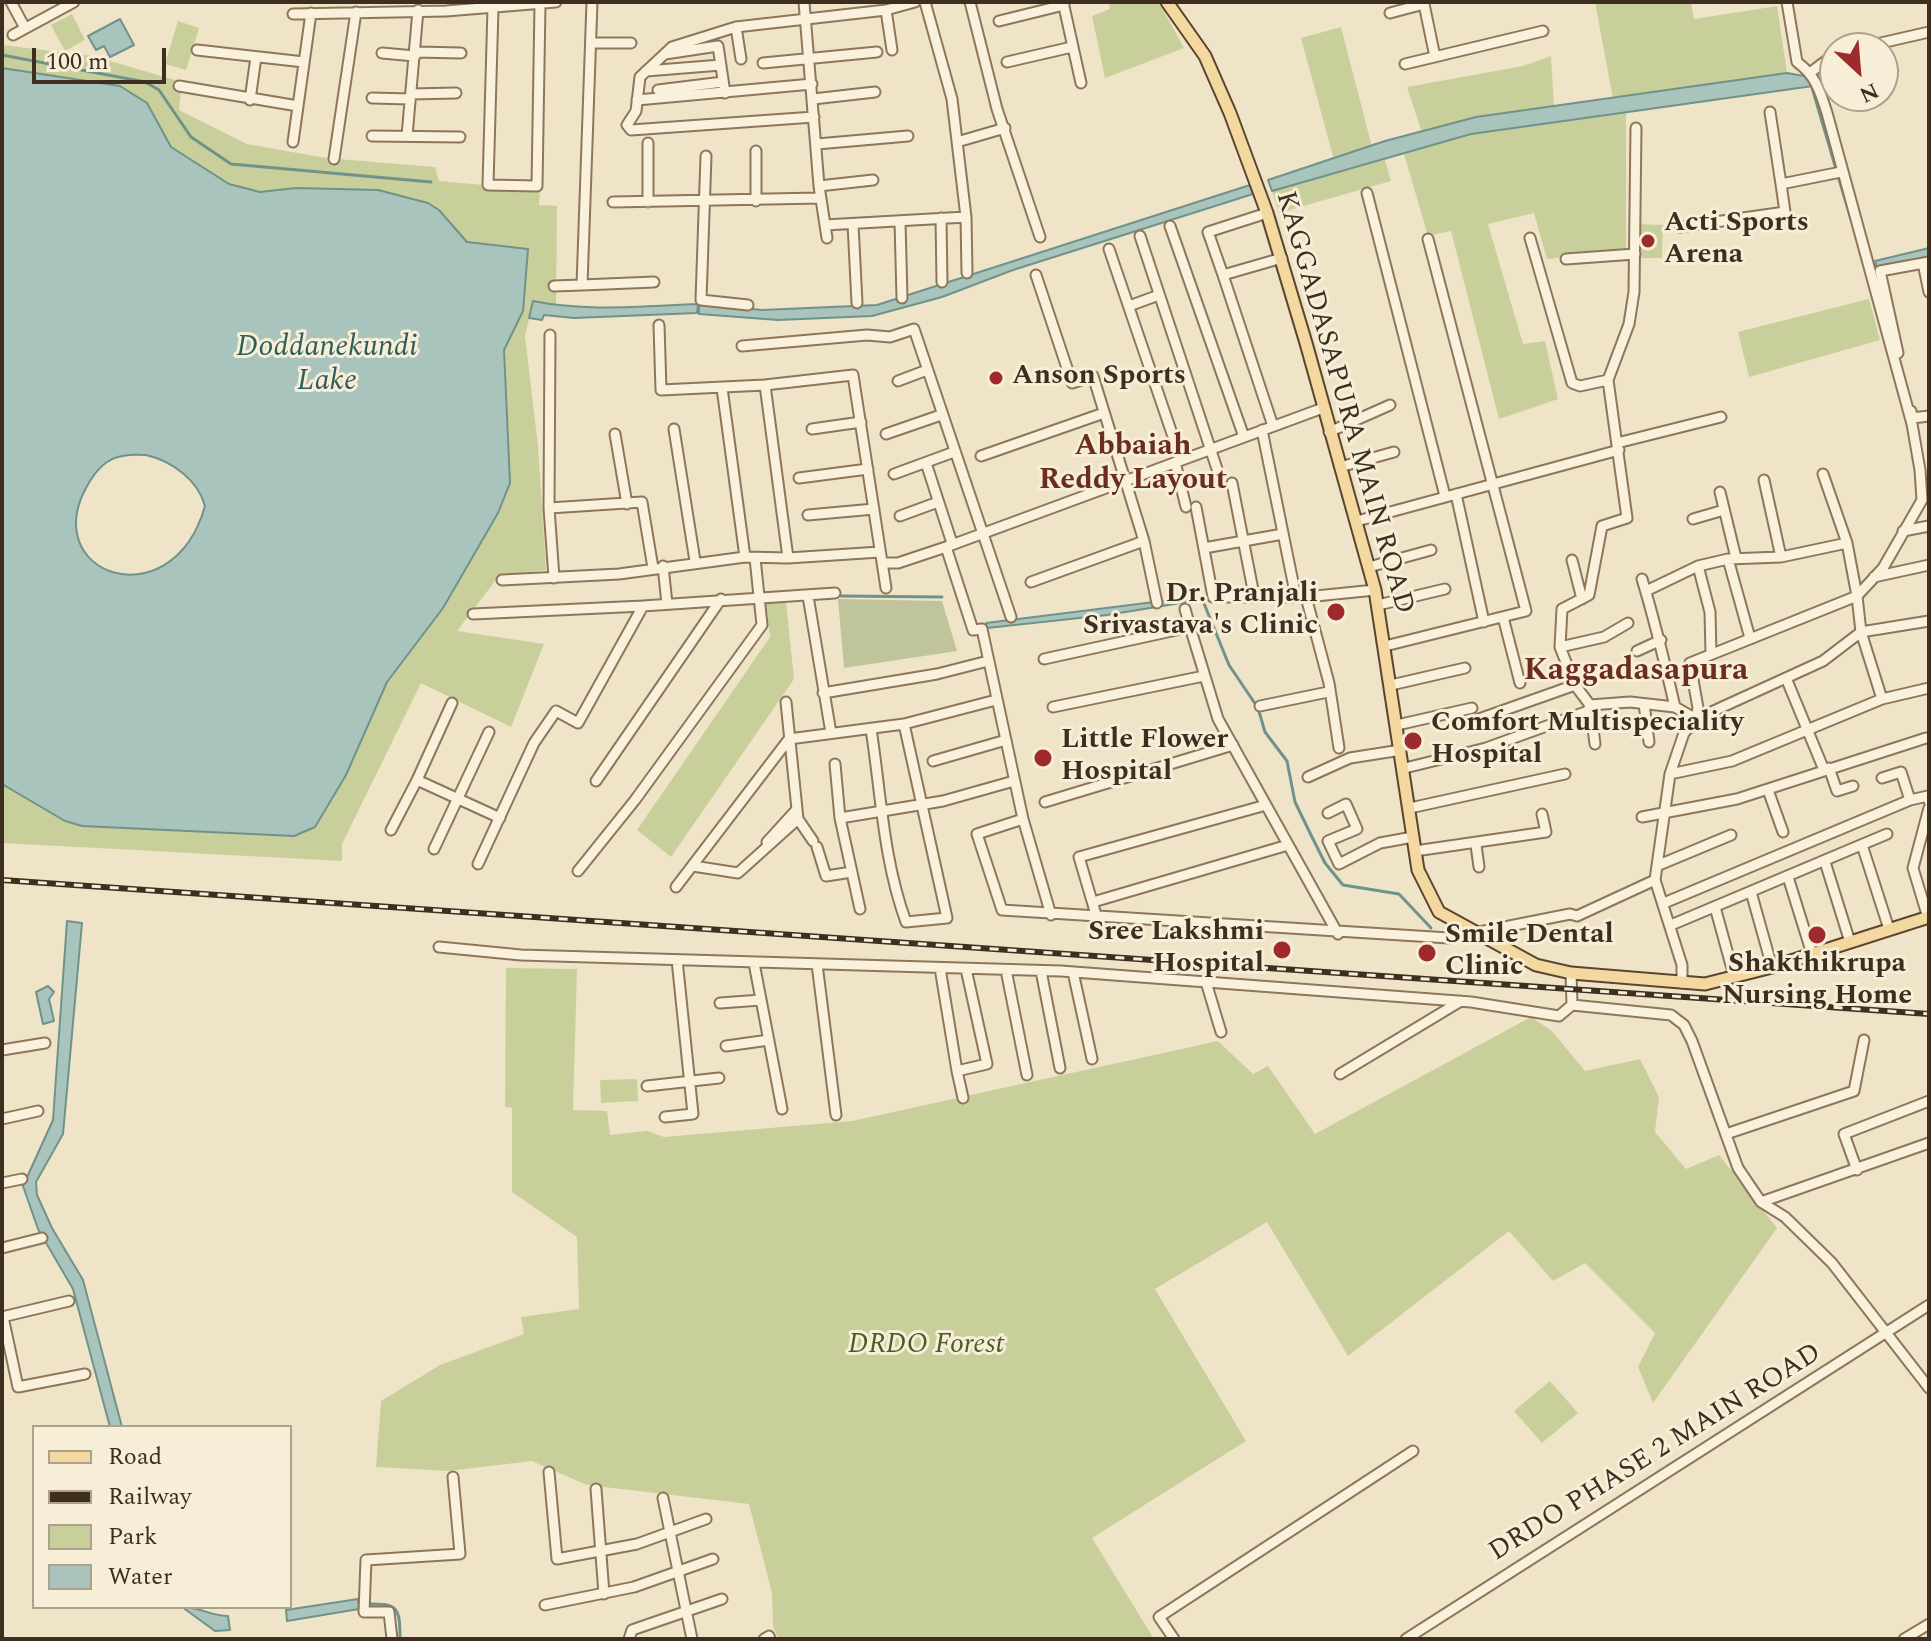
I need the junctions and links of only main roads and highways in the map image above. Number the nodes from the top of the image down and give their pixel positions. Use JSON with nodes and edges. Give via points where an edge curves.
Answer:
{"nodes":[{"id":1,"x":1167,"y":2,"type":"edge"},
{"id":2,"x":1929,"y":918,"type":"edge"}],
"edges":[{"from":1,"to":2,"type":"main road","name":"KAGGADASAPURA MAIN ROAD","via":[[1205,56],[1282,258],[1375,590],[1418,870],[1439,912],[1536,965],[1571,973],[1705,984]]}]}
